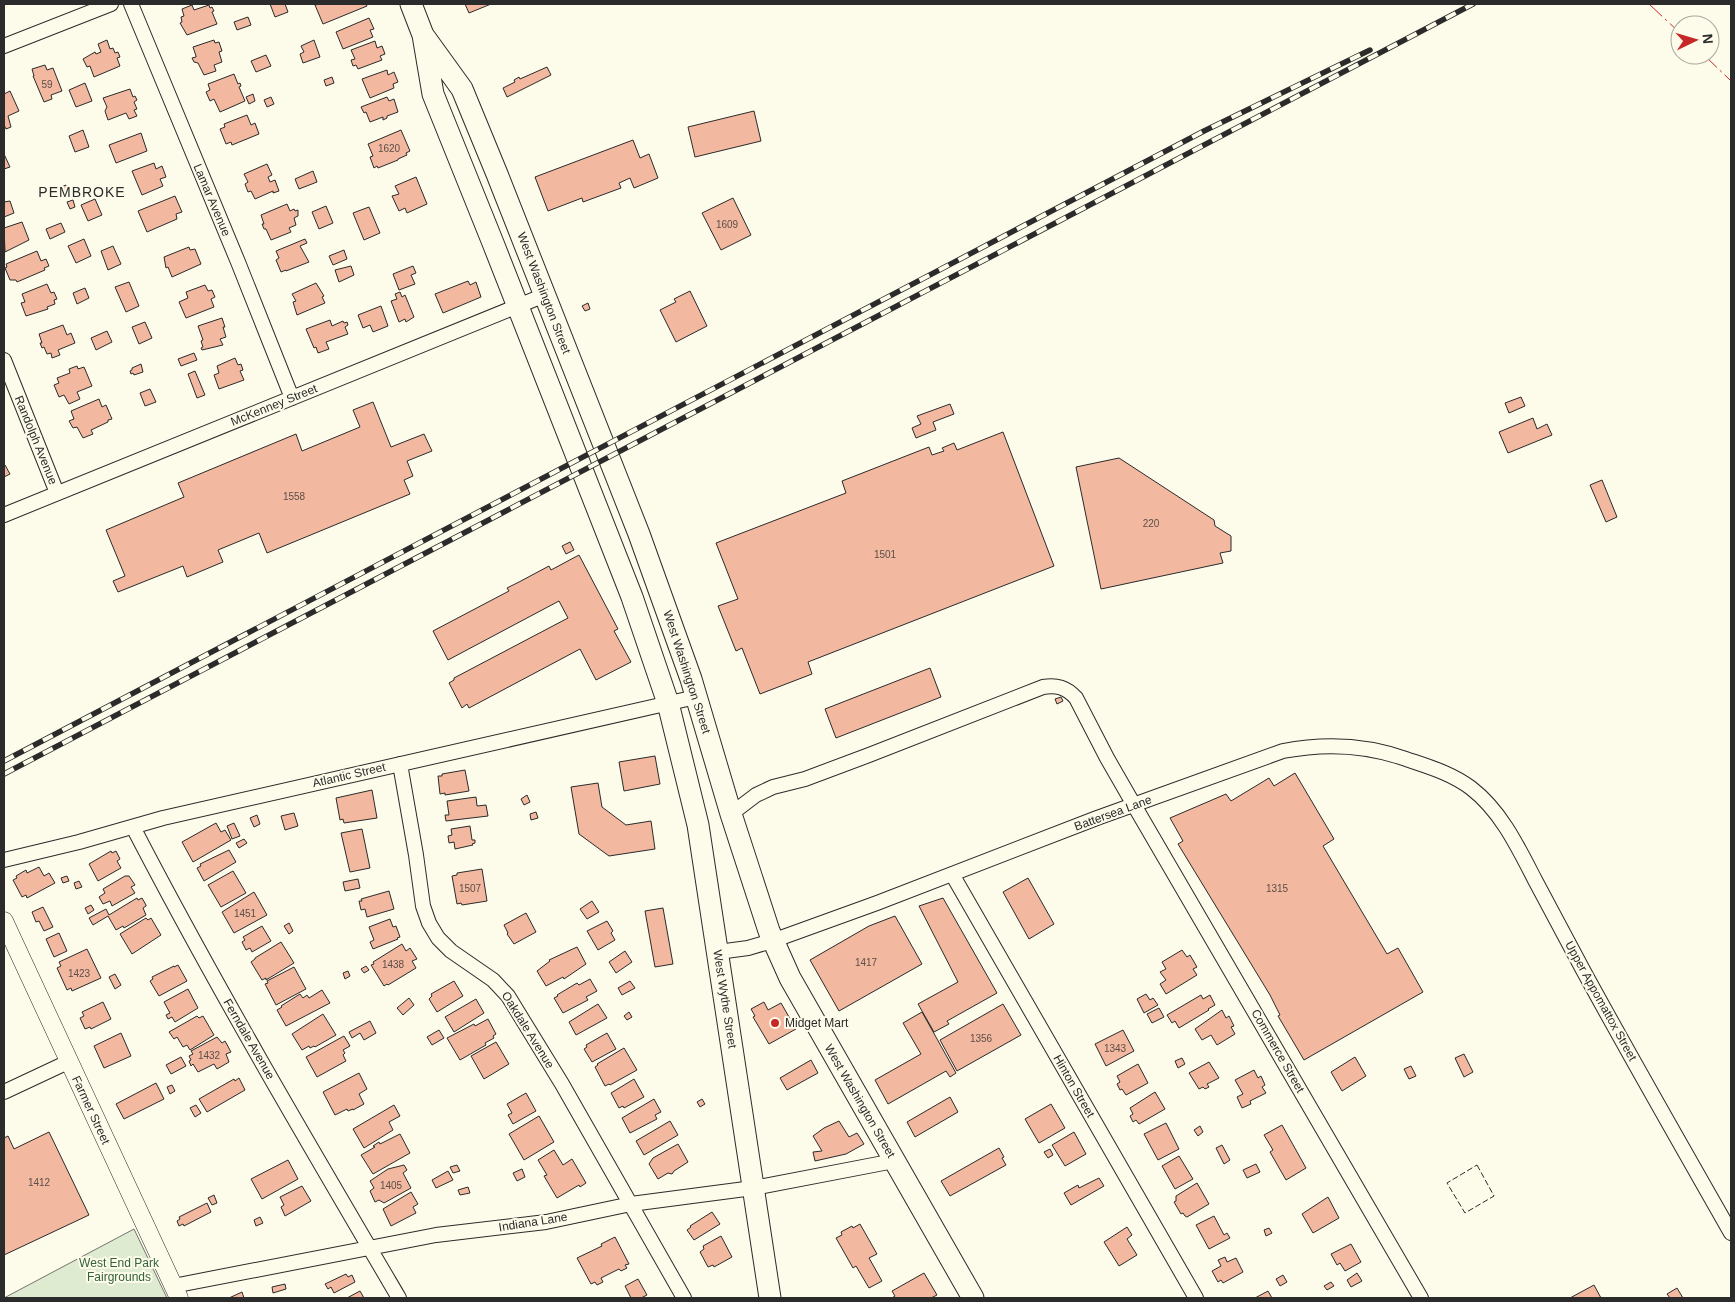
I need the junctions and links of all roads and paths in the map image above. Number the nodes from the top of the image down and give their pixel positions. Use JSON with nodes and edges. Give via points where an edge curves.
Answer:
{"nodes":[{"id":1,"x":111,"y":4,"type":"edge"},
{"id":2,"x":131,"y":4,"type":"edge"},
{"id":3,"x":411,"y":4,"type":"edge"},
{"id":4,"x":423,"y":35,"type":"junction"},
{"id":5,"x":4,"y":46,"type":"edge"},
{"id":6,"x":545,"y":295,"type":"junction"},
{"id":7,"x":518,"y":305,"type":"junction"},
{"id":8,"x":4,"y":360,"type":"edge"},
{"id":9,"x":292,"y":398,"type":"junction"},
{"id":10,"x":57,"y":493,"type":"junction"},
{"id":11,"x":4,"y":515,"type":"edge"},
{"id":12,"x":696,"y":697,"type":"junction"},
{"id":13,"x":668,"y":703,"type":"junction"},
{"id":14,"x":400,"y":764,"type":"junction"},
{"id":15,"x":1459,"y":780,"type":"joint"},
{"id":16,"x":1134,"y":805,"type":"junction"},
{"id":17,"x":731,"y":814,"type":"junction"},
{"id":18,"x":133,"y":827,"type":"junction"},
{"id":19,"x":4,"y":860,"type":"edge"},
{"id":20,"x":952,"y":874,"type":"junction"},
{"id":21,"x":4,"y":922,"type":"edge"},
{"id":22,"x":772,"y":941,"type":"junction"},
{"id":23,"x":718,"y":952,"type":"junction"},
{"id":24,"x":68,"y":1062,"type":"junction"},
{"id":25,"x":4,"y":1092,"type":"edge"},
{"id":26,"x":894,"y":1161,"type":"junction"},
{"id":27,"x":753,"y":1188,"type":"junction"},
{"id":28,"x":631,"y":1204,"type":"junction"},
{"id":29,"x":1731,"y":1233,"type":"edge"},
{"id":30,"x":369,"y":1248,"type":"junction"},
{"id":31,"x":176,"y":1292,"type":"edge"},
{"id":32,"x":399,"y":1298,"type":"edge"},
{"id":33,"x":684,"y":1298,"type":"edge"},
{"id":34,"x":770,"y":1298,"type":"edge"},
{"id":35,"x":973,"y":1298,"type":"edge"},
{"id":36,"x":1196,"y":1298,"type":"edge"},
{"id":37,"x":1421,"y":1298,"type":"edge"}],
"edges":[{"from":1,"to":5,"type":"street"},
{"from":2,"to":9,"type":"street","name":"Lamar Avenue"},
{"from":3,"to":4,"type":"main road","name":"West Washington Street"},
{"from":4,"to":6,"type":"main road","name":"West Washington Street","via":[[462,89]]},
{"from":4,"to":7,"type":"main road","name":"West Washington Street","via":[[433,94]]},
{"from":6,"to":7,"type":"street","name":"McKenney Street"},
{"from":6,"to":12,"type":"main road","name":"West Washington Street","via":[[639,534]]},
{"from":7,"to":9,"type":"street","name":"McKenney Street"},
{"from":7,"to":13,"type":"main road","name":"West Washington Street","via":[[632,597]]},
{"from":8,"to":10,"type":"street","name":"Randolph Avenue"},
{"from":9,"to":10,"type":"street","name":"McKenney Street"},
{"from":10,"to":11,"type":"street","name":"McKenney Street"},
{"from":12,"to":13,"type":"street","name":"Atlantic Street"},
{"from":12,"to":17,"type":"main road","name":"West Washington Street"},
{"from":13,"to":14,"type":"street","name":"Atlantic Street"},
{"from":13,"to":23,"type":"main road","name":"West Wythe Street","via":[[698,825]]},
{"from":14,"to":18,"type":"street","name":"Atlantic Street"},
{"from":14,"to":28,"type":"street","name":"Oakdale Avenue","via":[[423,906],[429,923],[451,951],[493,980],[508,996]]},
{"from":15,"to":16,"type":"street","name":"Battersea Lane","via":[[1398,755],[1338,746],[1306,747]]},
{"from":15,"to":29,"type":"street","name":"Upper Appomattox Street","via":[[1493,809],[1514,840],[1584,972]]},
{"from":16,"to":17,"type":"street","name":"Commerce Street","via":[[1076,698],[1063,688],[1053,686],[1043,687],[805,779],[773,787]]},
{"from":16,"to":20,"type":"street","name":"Battersea Lane"},
{"from":16,"to":37,"type":"street","name":"Commerce Street"},
{"from":17,"to":22,"type":"main road","name":"West Washington Street"},
{"from":18,"to":19,"type":"street","name":"Atlantic Street"},
{"from":18,"to":30,"type":"street","name":"Ferndale Avenue","via":[[238,1021]]},
{"from":20,"to":22,"type":"street","name":"Battersea Lane"},
{"from":20,"to":36,"type":"street","name":"Hinton Street"},
{"from":21,"to":24,"type":"street","name":"Farmer Street"},
{"from":22,"to":23,"type":"street","name":"Battersea Lane"},
{"from":22,"to":26,"type":"main road","name":"West Washington Street"},
{"from":23,"to":27,"type":"main road","name":"West Wythe Street"},
{"from":24,"to":25,"type":"street"},
{"from":24,"to":31,"type":"street","name":"Farmer Street"},
{"from":26,"to":27,"type":"street","name":"Indiana Lane"},
{"from":26,"to":35,"type":"main road","name":"West Washington Street"},
{"from":27,"to":28,"type":"street","name":"Indiana Lane"},
{"from":27,"to":34,"type":"main road","name":"West Wythe Street"},
{"from":28,"to":30,"type":"street","name":"Indiana Lane","via":[[546,1222]]},
{"from":28,"to":33,"type":"street","name":"Oakdale Avenue"},
{"from":30,"to":31,"type":"street","name":"Indiana Lane"},
{"from":30,"to":32,"type":"street","name":"Ferndale Avenue"}]}
